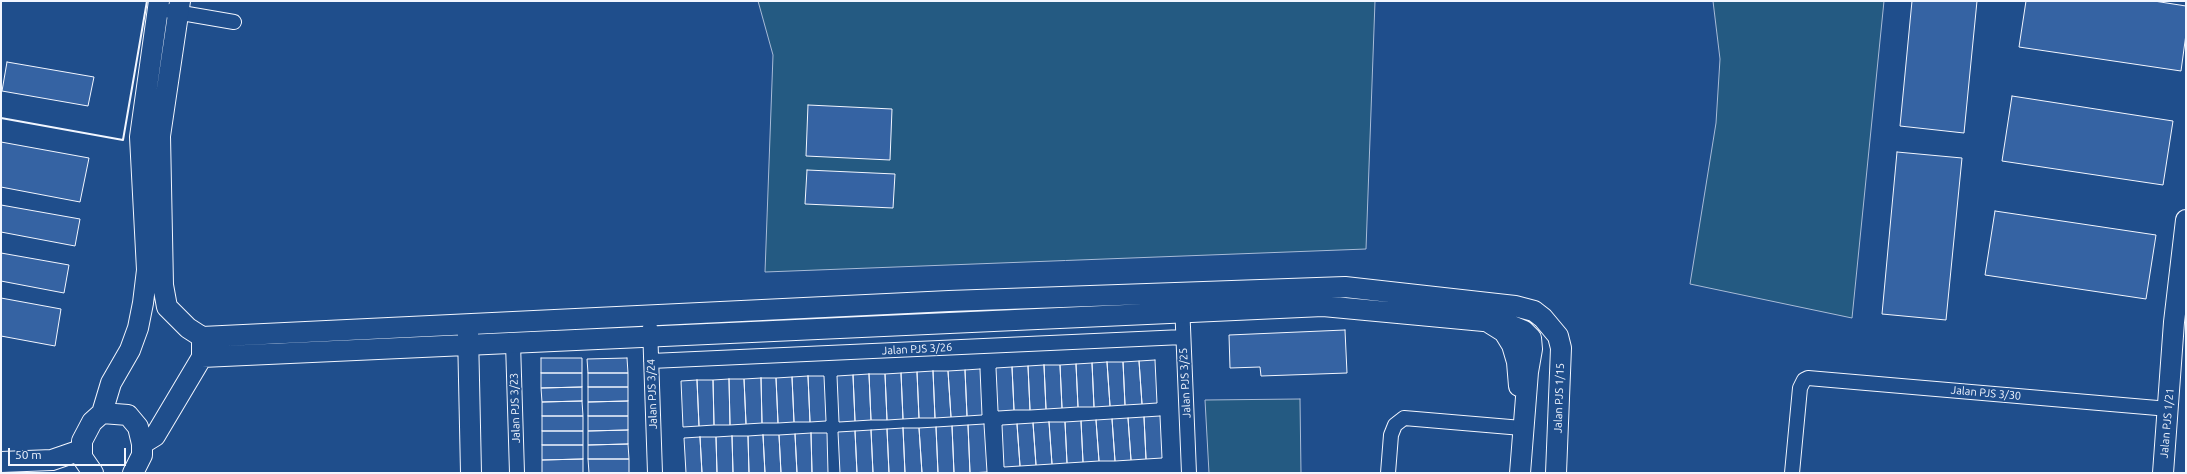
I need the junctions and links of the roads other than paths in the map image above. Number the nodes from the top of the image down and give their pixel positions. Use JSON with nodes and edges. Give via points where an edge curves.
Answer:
{"nodes":[{"id":1,"x":158,"y":5,"type":"edge"},
{"id":2,"x":179,"y":7,"type":"edge"},
{"id":3,"x":234,"y":22,"type":"dead end"},
{"id":4,"x":2186,"y":220,"type":"edge"},
{"id":5,"x":1182,"y":293,"type":"junction"},
{"id":6,"x":1182,"y":313,"type":"junction"},
{"id":7,"x":650,"y":315,"type":"junction"},
{"id":8,"x":1488,"y":321,"type":"junction"},
{"id":9,"x":468,"y":324,"type":"junction"},
{"id":10,"x":1550,"y":325,"type":"junction"},
{"id":11,"x":2186,"y":330,"type":"edge"},
{"id":12,"x":650,"y":335,"type":"junction"},
{"id":13,"x":202,"y":337,"type":"junction"},
{"id":14,"x":1183,"y":337,"type":"junction"},
{"id":15,"x":1531,"y":338,"type":"junction"},
{"id":16,"x":512,"y":343,"type":"junction"},
{"id":17,"x":468,"y":346,"type":"junction"},
{"id":18,"x":202,"y":357,"type":"junction"},
{"id":19,"x":651,"y":361,"type":"junction"},
{"id":20,"x":2172,"y":373,"type":"junction"},
{"id":21,"x":2169,"y":409,"type":"junction"},
{"id":22,"x":102,"y":413,"type":"junction"},
{"id":23,"x":1522,"y":428,"type":"junction"},
{"id":24,"x":142,"y":444,"type":"junction"},
{"id":25,"x":81,"y":450,"type":"junction"},
{"id":26,"x":1,"y":462,"type":"edge"},
{"id":27,"x":92,"y":473,"type":"edge"},
{"id":28,"x":133,"y":473,"type":"edge"},
{"id":29,"x":471,"y":473,"type":"edge"},
{"id":30,"x":517,"y":473,"type":"edge"},
{"id":31,"x":655,"y":473,"type":"edge"},
{"id":32,"x":1189,"y":473,"type":"edge"},
{"id":33,"x":1388,"y":473,"type":"edge"},
{"id":34,"x":1520,"y":473,"type":"edge"},
{"id":35,"x":1556,"y":473,"type":"edge"},
{"id":36,"x":1792,"y":473,"type":"edge"},
{"id":37,"x":2163,"y":473,"type":"edge"}],
"edges":[{"from":1,"to":2,"type":"street"},
{"from":1,"to":22,"type":"main road","via":[[140,137],[147,270],[143,303],[130,350],[111,383]]},
{"from":2,"to":3,"type":"street"},
{"from":2,"to":13,"type":"main road","via":[[160,136],[163,285],[167,307],[188,328]]},
{"from":4,"to":20,"type":"main road","name":"Jalan PJS 1/21","via":[[2174,322]]},
{"from":5,"to":6,"type":"street","name":"Jalan PJS 3/25"},
{"from":5,"to":7,"type":"main road","name":"Jalan PJS 1/15"},
{"from":5,"to":10,"type":"main road","name":"Jalan PJS 1/15","via":[[1346,287],[1515,306],[1534,311]]},
{"from":6,"to":8,"type":"main road","via":[[1323,306]]},
{"from":6,"to":12,"type":"main road"},
{"from":6,"to":14,"type":"street","name":"Jalan PJS 3/25"},
{"from":7,"to":9,"type":"main road","name":"Jalan PJS 1/15"},
{"from":7,"to":12,"type":"street","name":"Jalan PJS 3/24"},
{"from":8,"to":15,"type":"main road","via":[[1517,327]]},
{"from":8,"to":23,"type":"main road","via":[[1504,332],[1512,345],[1517,362]]},
{"from":9,"to":13,"type":"main road","name":"Jalan PJS 1/15"},
{"from":9,"to":17,"type":"main road"},
{"from":10,"to":15,"type":"main road"},
{"from":10,"to":35,"type":"main road","name":"Jalan PJS 1/15","via":[[1558,336],[1561,348]]},
{"from":11,"to":20,"type":"main road","name":"Jalan PJS 1/21"},
{"from":12,"to":16,"type":"main road"},
{"from":12,"to":19,"type":"street","name":"Jalan PJS 3/24"},
{"from":13,"to":18,"type":"main road"},
{"from":14,"to":19,"type":"street","name":"Jalan PJS 3/26"},
{"from":14,"to":32,"type":"street","name":"Jalan PJS 3/25"},
{"from":15,"to":23,"type":"main road","via":[[1532,349]]},
{"from":16,"to":17,"type":"main road"},
{"from":16,"to":30,"type":"street","name":"Jalan PJS 3/23"},
{"from":17,"to":18,"type":"main road"},
{"from":17,"to":29,"type":"main road"},
{"from":18,"to":24,"type":"main road","via":[[156,436]]},
{"from":19,"to":31,"type":"street","name":"Jalan PJS 3/24"},
{"from":20,"to":21,"type":"main road","name":"Jalan PJS 1/21"},
{"from":21,"to":36,"type":"street","name":"Jalan PJS 3/30","via":[[1813,377],[1804,380],[1800,388]]},
{"from":21,"to":37,"type":"main road","name":"Jalan PJS 1/21"},
{"from":22,"to":24,"type":"main road","via":[[128,415],[138,427]]},
{"from":22,"to":25,"type":"main road","via":[[85,433]]},
{"from":23,"to":33,"type":"street","via":[[1404,418],[1395,425],[1391,435]]},
{"from":23,"to":34,"type":"main road"},
{"from":24,"to":28,"type":"main road","via":[[142,455]]},
{"from":25,"to":26,"type":"main road","via":[[52,460]]},
{"from":25,"to":27,"type":"main road","via":[[85,464]]}]}
